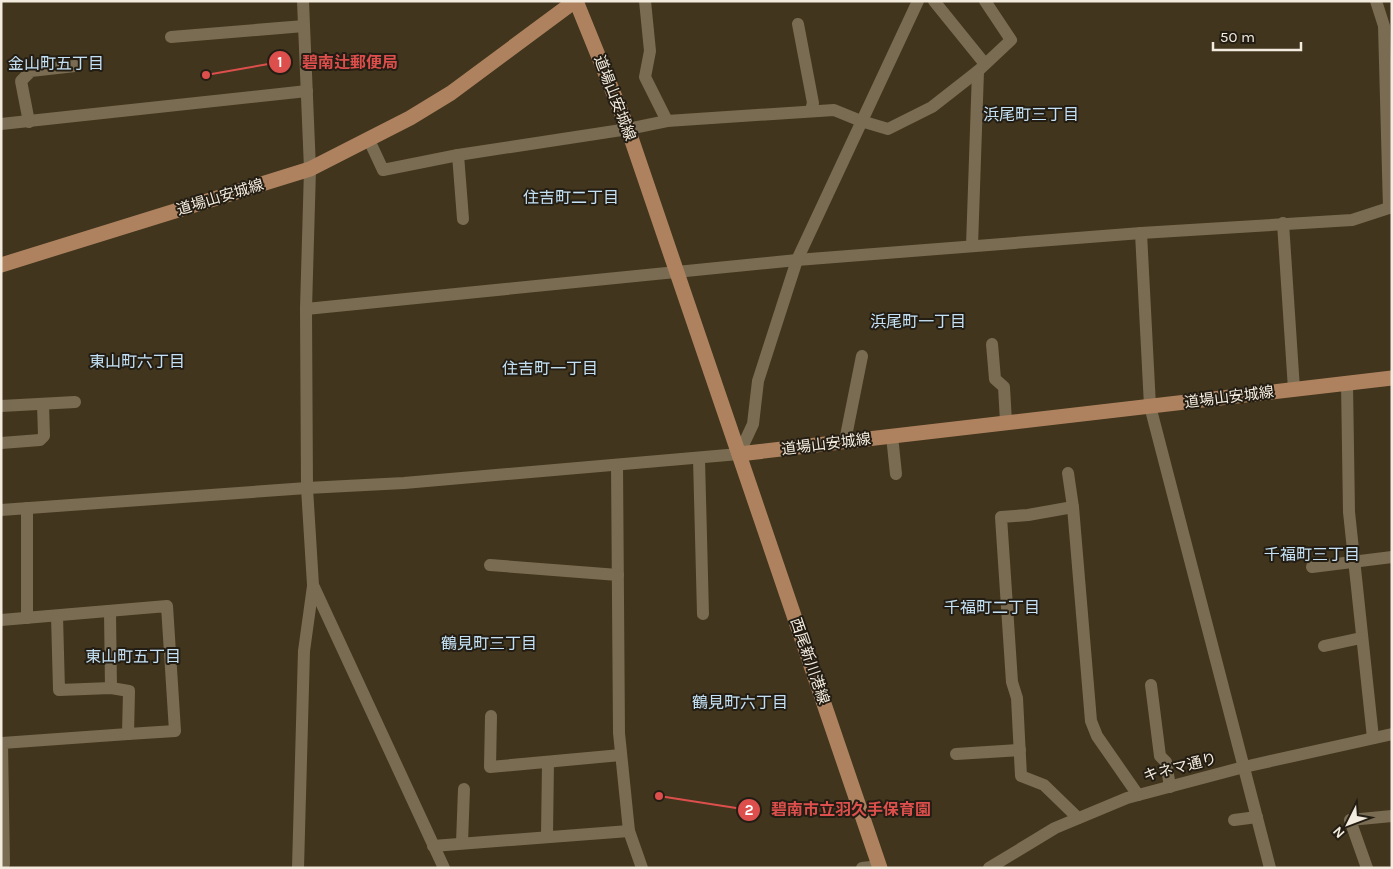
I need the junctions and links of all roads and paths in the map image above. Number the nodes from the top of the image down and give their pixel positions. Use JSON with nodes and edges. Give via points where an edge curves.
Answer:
{"nodes":[{"id":1,"x":303,"y":1,"type":"edge"},
{"id":2,"x":576,"y":1,"type":"edge"},
{"id":3,"x":645,"y":1,"type":"edge"},
{"id":4,"x":918,"y":1,"type":"edge"},
{"id":5,"x":934,"y":1,"type":"edge"},
{"id":6,"x":985,"y":1,"type":"edge"},
{"id":7,"x":1376,"y":1,"type":"edge"},
{"id":8,"x":798,"y":24,"type":"dead end"},
{"id":9,"x":304,"y":26,"type":"junction"},
{"id":10,"x":171,"y":36,"type":"dead end"},
{"id":11,"x":74,"y":66,"type":"dead end"},
{"id":12,"x":982,"y":67,"type":"junction"},
{"id":13,"x":307,"y":91,"type":"junction"},
{"id":14,"x":811,"y":110,"type":"junction"},
{"id":15,"x":667,"y":121,"type":"junction"},
{"id":16,"x":861,"y":121,"type":"junction"},
{"id":17,"x":30,"y":122,"type":"junction"},
{"id":18,"x":1,"y":124,"type":"edge"},
{"id":19,"x":628,"y":129,"type":"junction"},
{"id":20,"x":369,"y":140,"type":"junction"},
{"id":21,"x":458,"y":155,"type":"junction"},
{"id":22,"x":310,"y":168,"type":"junction"},
{"id":23,"x":1391,"y":209,"type":"edge"},
{"id":24,"x":463,"y":218,"type":"dead end"},
{"id":25,"x":1284,"y":223,"type":"junction"},
{"id":26,"x":1141,"y":233,"type":"junction"},
{"id":27,"x":972,"y":246,"type":"junction"},
{"id":28,"x":797,"y":260,"type":"junction"},
{"id":29,"x":1,"y":265,"type":"edge"},
{"id":30,"x":676,"y":272,"type":"junction"},
{"id":31,"x":306,"y":309,"type":"junction"},
{"id":32,"x":992,"y":344,"type":"dead end"},
{"id":33,"x":862,"y":356,"type":"dead end"},
{"id":34,"x":1392,"y":378,"type":"edge"},
{"id":35,"x":1347,"y":383,"type":"junction"},
{"id":36,"x":1294,"y":389,"type":"junction"},
{"id":37,"x":75,"y":402,"type":"dead end"},
{"id":38,"x":44,"y":404,"type":"junction"},
{"id":39,"x":1,"y":406,"type":"edge"},
{"id":40,"x":1150,"y":406,"type":"junction"},
{"id":41,"x":1006,"y":422,"type":"junction"},
{"id":42,"x":892,"y":436,"type":"junction"},
{"id":43,"x":845,"y":441,"type":"junction"},
{"id":44,"x":1,"y":442,"type":"edge"},
{"id":45,"x":739,"y":454,"type":"junction"},
{"id":46,"x":699,"y":459,"type":"junction"},
{"id":47,"x":617,"y":465,"type":"junction"},
{"id":48,"x":1068,"y":473,"type":"dead end"},
{"id":49,"x":896,"y":474,"type":"dead end"},
{"id":50,"x":307,"y":488,"type":"junction"},
{"id":51,"x":1073,"y":507,"type":"junction"},
{"id":52,"x":27,"y":508,"type":"junction"},
{"id":53,"x":1,"y":510,"type":"edge"},
{"id":54,"x":1392,"y":557,"type":"edge"},
{"id":55,"x":1353,"y":561,"type":"junction"},
{"id":56,"x":490,"y":565,"type":"dead end"},
{"id":57,"x":1312,"y":567,"type":"dead end"},
{"id":58,"x":618,"y":575,"type":"junction"},
{"id":59,"x":313,"y":585,"type":"junction"},
{"id":60,"x":110,"y":612,"type":"junction"},
{"id":61,"x":704,"y":614,"type":"dead end"},
{"id":62,"x":57,"y":616,"type":"junction"},
{"id":63,"x":27,"y":618,"type":"junction"},
{"id":64,"x":1,"y":620,"type":"edge"},
{"id":65,"x":1361,"y":638,"type":"junction"},
{"id":66,"x":1324,"y":646,"type":"dead end"},
{"id":67,"x":1151,"y":685,"type":"dead end"},
{"id":68,"x":111,"y":688,"type":"junction"},
{"id":69,"x":491,"y":716,"type":"dead end"},
{"id":70,"x":128,"y":734,"type":"junction"},
{"id":71,"x":1392,"y":734,"type":"edge"},
{"id":72,"x":1373,"y":738,"type":"junction"},
{"id":73,"x":1020,"y":750,"type":"junction"},
{"id":74,"x":956,"y":754,"type":"dead end"},
{"id":75,"x":621,"y":755,"type":"junction"},
{"id":76,"x":548,"y":762,"type":"junction"},
{"id":77,"x":2,"y":768,"type":"edge"},
{"id":78,"x":1244,"y":768,"type":"junction"},
{"id":79,"x":1170,"y":787,"type":"junction"},
{"id":80,"x":464,"y":789,"type":"dead end"},
{"id":81,"x":1138,"y":795,"type":"junction"},
{"id":82,"x":1392,"y":816,"type":"edge"},
{"id":83,"x":1257,"y":817,"type":"junction"},
{"id":84,"x":1078,"y":818,"type":"junction"},
{"id":85,"x":1234,"y":820,"type":"dead end"},
{"id":86,"x":629,"y":831,"type":"junction"},
{"id":87,"x":547,"y":836,"type":"junction"},
{"id":88,"x":462,"y":843,"type":"junction"},
{"id":89,"x":433,"y":846,"type":"junction"},
{"id":90,"x":4,"y":865,"type":"edge"},
{"id":91,"x":880,"y":867,"type":"edge"},
{"id":92,"x":298,"y":868,"type":"edge"},
{"id":93,"x":444,"y":868,"type":"edge"},
{"id":94,"x":642,"y":868,"type":"edge"},
{"id":95,"x":862,"y":868,"type":"edge"},
{"id":96,"x":989,"y":868,"type":"edge"},
{"id":97,"x":1270,"y":868,"type":"edge"},
{"id":98,"x":1367,"y":868,"type":"edge"}],
"edges":[{"from":1,"to":9,"type":"street"},
{"from":2,"to":19,"type":"main road","name":"道場山安城線"},
{"from":2,"to":20,"type":"main road","name":"道場山安城線","via":[[451,93]]},
{"from":3,"to":15,"type":"street","via":[[650,51],[645,77]]},
{"from":4,"to":16,"type":"street"},
{"from":5,"to":12,"type":"street"},
{"from":6,"to":12,"type":"street","via":[[1011,40]]},
{"from":7,"to":23,"type":"street","via":[[1384,26]]},
{"from":8,"to":14,"type":"street","via":[[813,103]]},
{"from":9,"to":10,"type":"street"},
{"from":9,"to":13,"type":"street"},
{"from":11,"to":17,"type":"street","via":[[30,71],[21,81]]},
{"from":12,"to":16,"type":"street","via":[[932,107],[888,129]]},
{"from":12,"to":27,"type":"street"},
{"from":13,"to":17,"type":"street"},
{"from":13,"to":22,"type":"street"},
{"from":14,"to":15,"type":"street"},
{"from":14,"to":16,"type":"street","via":[[840,110]]},
{"from":15,"to":19,"type":"street"},
{"from":16,"to":28,"type":"street"},
{"from":17,"to":18,"type":"street"},
{"from":19,"to":21,"type":"street"},
{"from":19,"to":30,"type":"main road","name":"道場山安城線"},
{"from":20,"to":21,"type":"street","via":[[383,170]]},
{"from":20,"to":22,"type":"main road","name":"道場山安城線"},
{"from":21,"to":24,"type":"street"},
{"from":22,"to":29,"type":"main road","name":"道場山安城線"},
{"from":22,"to":31,"type":"street"},
{"from":23,"to":25,"type":"street","via":[[1352,220]]},
{"from":25,"to":26,"type":"street"},
{"from":25,"to":36,"type":"street"},
{"from":26,"to":27,"type":"street"},
{"from":26,"to":40,"type":"street"},
{"from":27,"to":28,"type":"street"},
{"from":28,"to":30,"type":"street"},
{"from":28,"to":45,"type":"street","via":[[758,381],[753,424]]},
{"from":30,"to":31,"type":"street"},
{"from":30,"to":45,"type":"main road","name":"道場山安城線"},
{"from":31,"to":50,"type":"street"},
{"from":32,"to":41,"type":"street","via":[[996,379],[1004,388]]},
{"from":33,"to":43,"type":"street"},
{"from":34,"to":35,"type":"main road","name":"道場山安城線"},
{"from":35,"to":36,"type":"main road","name":"道場山安城線"},
{"from":35,"to":55,"type":"street"},
{"from":36,"to":40,"type":"main road","name":"道場山安城線"},
{"from":37,"to":38,"type":"street"},
{"from":38,"to":39,"type":"street"},
{"from":38,"to":44,"type":"street","via":[[44,436],[40,440]]},
{"from":40,"to":41,"type":"main road","name":"道場山安城線"},
{"from":40,"to":78,"type":"street"},
{"from":41,"to":42,"type":"main road","name":"道場山安城線"},
{"from":42,"to":43,"type":"main road","name":"道場山安城線"},
{"from":42,"to":49,"type":"street"},
{"from":43,"to":45,"type":"main road","name":"道場山安城線"},
{"from":45,"to":46,"type":"street"},
{"from":45,"to":91,"type":"main road","name":"西尾新川港線"},
{"from":46,"to":47,"type":"street"},
{"from":46,"to":61,"type":"street"},
{"from":47,"to":50,"type":"street"},
{"from":47,"to":58,"type":"street"},
{"from":48,"to":51,"type":"street"},
{"from":50,"to":52,"type":"street"},
{"from":50,"to":59,"type":"street"},
{"from":51,"to":73,"type":"street","via":[[1001,517]]},
{"from":51,"to":81,"type":"street","via":[[1091,721],[1097,736]]},
{"from":52,"to":53,"type":"street"},
{"from":52,"to":63,"type":"street"},
{"from":54,"to":55,"type":"street"},
{"from":55,"to":57,"type":"street"},
{"from":55,"to":65,"type":"street"},
{"from":56,"to":58,"type":"street"},
{"from":58,"to":75,"type":"street"},
{"from":59,"to":89,"type":"street"},
{"from":59,"to":92,"type":"street","via":[[304,651]]},
{"from":60,"to":62,"type":"street"},
{"from":60,"to":68,"type":"street"},
{"from":60,"to":70,"type":"street","via":[[167,606],[168,610],[175,731]]},
{"from":62,"to":63,"type":"street"},
{"from":62,"to":68,"type":"street","via":[[59,690]]},
{"from":63,"to":64,"type":"street"},
{"from":65,"to":66,"type":"street"},
{"from":65,"to":72,"type":"street"},
{"from":67,"to":79,"type":"street","via":[[1160,756],[1166,762]]},
{"from":68,"to":70,"type":"street","via":[[129,691]]},
{"from":69,"to":76,"type":"street","via":[[490,767]]},
{"from":70,"to":77,"type":"street","via":[[2,743]]},
{"from":71,"to":72,"type":"street","name":"キネマ通り"},
{"from":72,"to":78,"type":"street","name":"キネマ通り"},
{"from":73,"to":74,"type":"street"},
{"from":73,"to":84,"type":"street","via":[[1021,776],[1044,785]]},
{"from":75,"to":76,"type":"street"},
{"from":75,"to":86,"type":"street"},
{"from":76,"to":87,"type":"street"},
{"from":77,"to":90,"type":"street"},
{"from":78,"to":79,"type":"street","name":"キネマ通り"},
{"from":78,"to":83,"type":"street"},
{"from":79,"to":81,"type":"street","name":"キネマ通り"},
{"from":80,"to":88,"type":"street"},
{"from":81,"to":84,"type":"street","name":"キネマ通り"},
{"from":82,"to":98,"type":"street","via":[[1350,820]]},
{"from":83,"to":85,"type":"street"},
{"from":83,"to":97,"type":"street"},
{"from":84,"to":96,"type":"street","name":"キネマ通り"},
{"from":86,"to":87,"type":"street"},
{"from":86,"to":94,"type":"street"},
{"from":87,"to":88,"type":"street"},
{"from":88,"to":89,"type":"street"},
{"from":89,"to":93,"type":"street"},
{"from":91,"to":95,"type":"street"}]}
